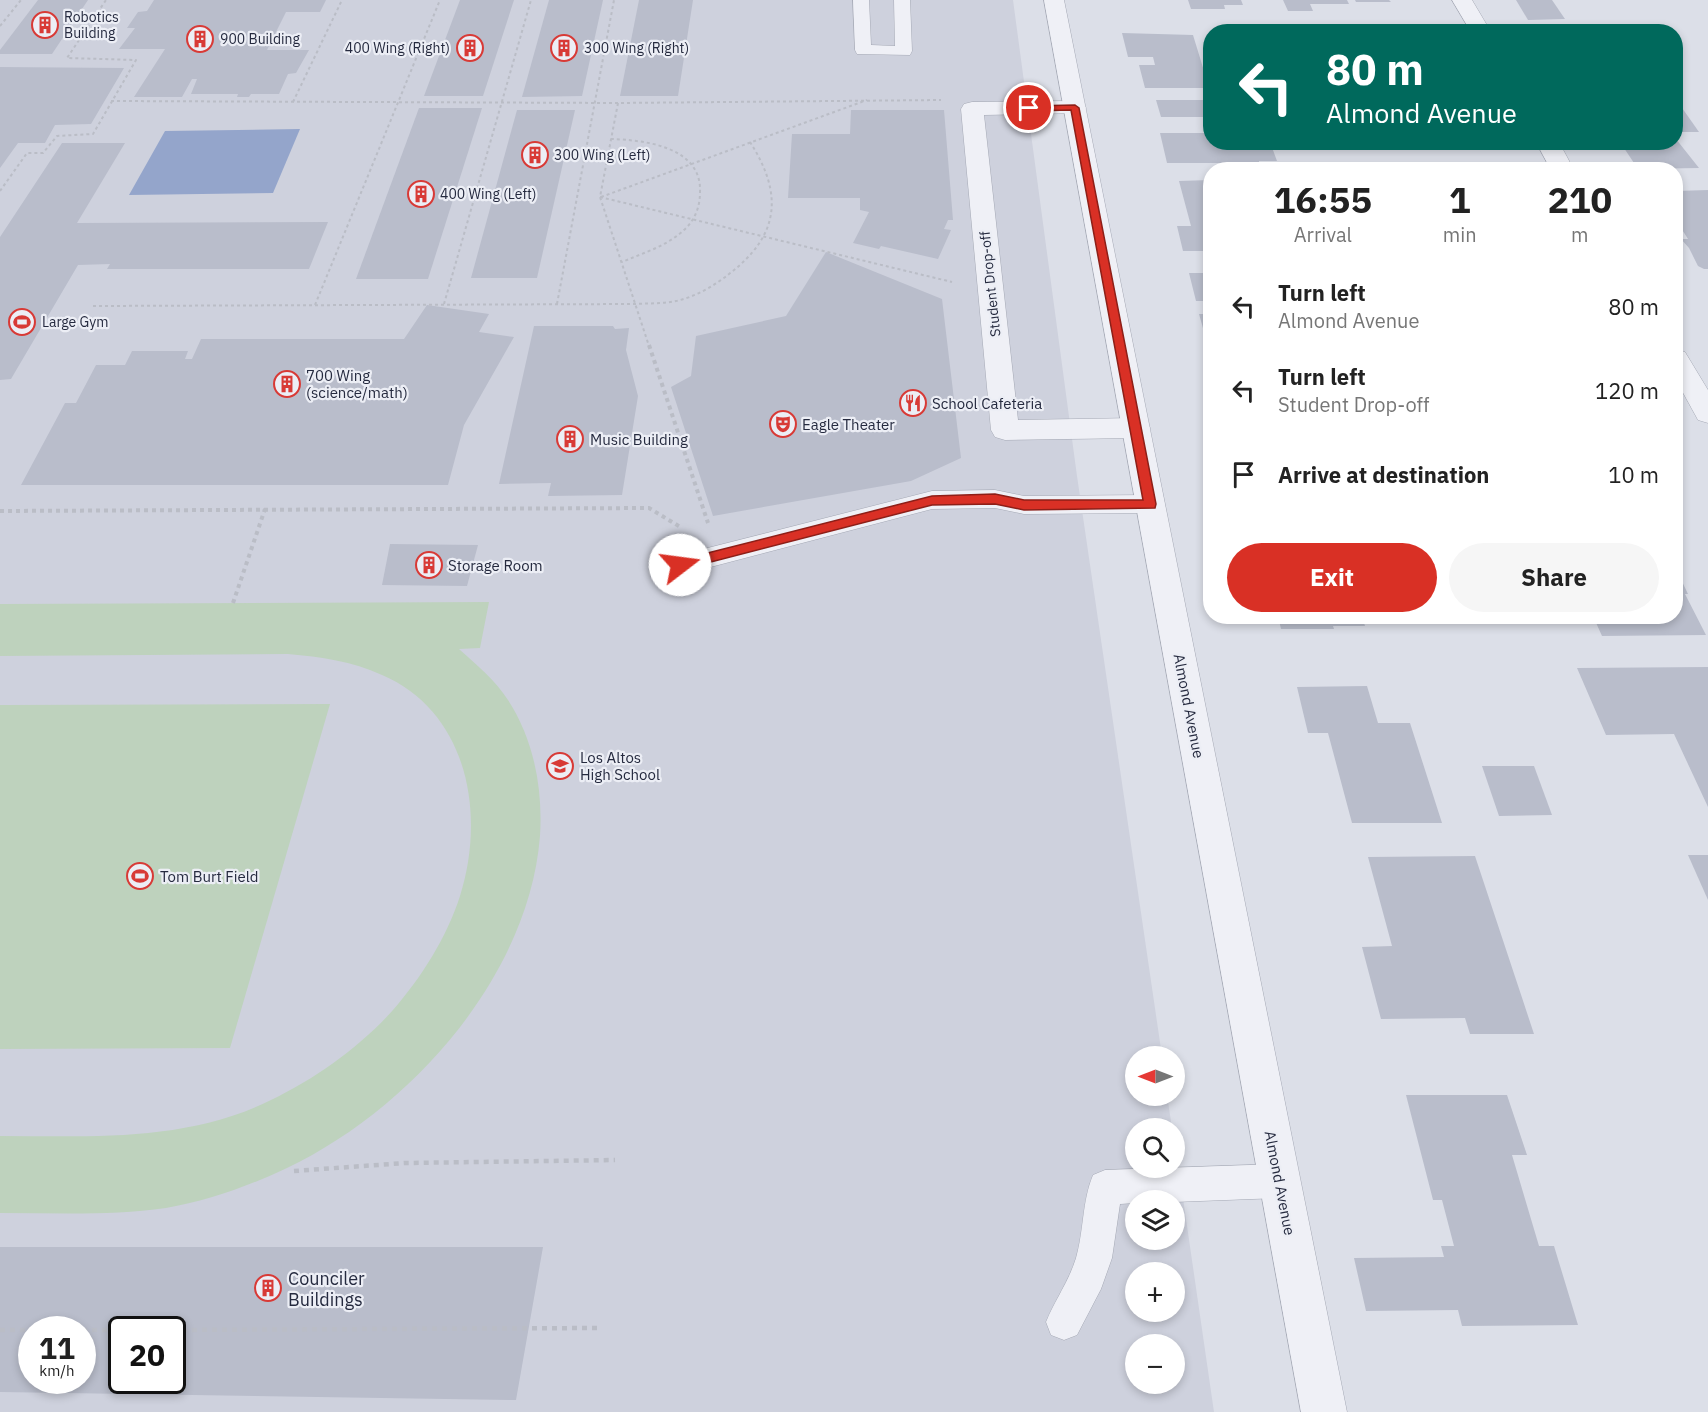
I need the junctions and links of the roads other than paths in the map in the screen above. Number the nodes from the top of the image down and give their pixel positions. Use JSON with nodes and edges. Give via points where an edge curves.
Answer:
{"nodes":[{"id":1,"x":861,"y":0,"type":"edge"},
{"id":2,"x":902,"y":0,"type":"edge"},
{"id":3,"x":1054,"y":0,"type":"edge"},
{"id":4,"x":1462,"y":0,"type":"edge"},
{"id":5,"x":1476,"y":24,"type":"edge"},
{"id":6,"x":1075,"y":108,"type":"junction"},
{"id":7,"x":1683,"y":370,"type":"edge"},
{"id":8,"x":1708,"y":413,"type":"edge"},
{"id":9,"x":1136,"y":428,"type":"junction"},
{"id":10,"x":1150,"y":504,"type":"junction"},
{"id":11,"x":680,"y":565,"type":"dead end"},
{"id":12,"x":1280,"y":1181,"type":"junction"},
{"id":13,"x":1064,"y":1322,"type":"dead end"},
{"id":14,"x":1324,"y":1412,"type":"edge"}],
"edges":[{"from":1,"to":2,"type":"lane","via":[[863,50],[904,51]]},
{"from":3,"to":6,"type":"street","name":"Almond Avenue"},
{"from":4,"to":5,"type":"street"},
{"from":6,"to":9,"type":"street","name":"Almond Avenue"},
{"from":6,"to":9,"type":"street","name":"Student Drop-off","via":[[972,109],[1005,430]]},
{"from":7,"to":8,"type":"street"},
{"from":9,"to":10,"type":"street","name":"Almond Avenue"},
{"from":10,"to":11,"type":"lane","via":[[1024,505],[995,499],[932,500]]},
{"from":10,"to":12,"type":"street","name":"Almond Avenue"},
{"from":12,"to":13,"type":"lane","via":[[1106,1187],[1094,1263]]},
{"from":12,"to":14,"type":"street","name":"Almond Avenue"}]}
